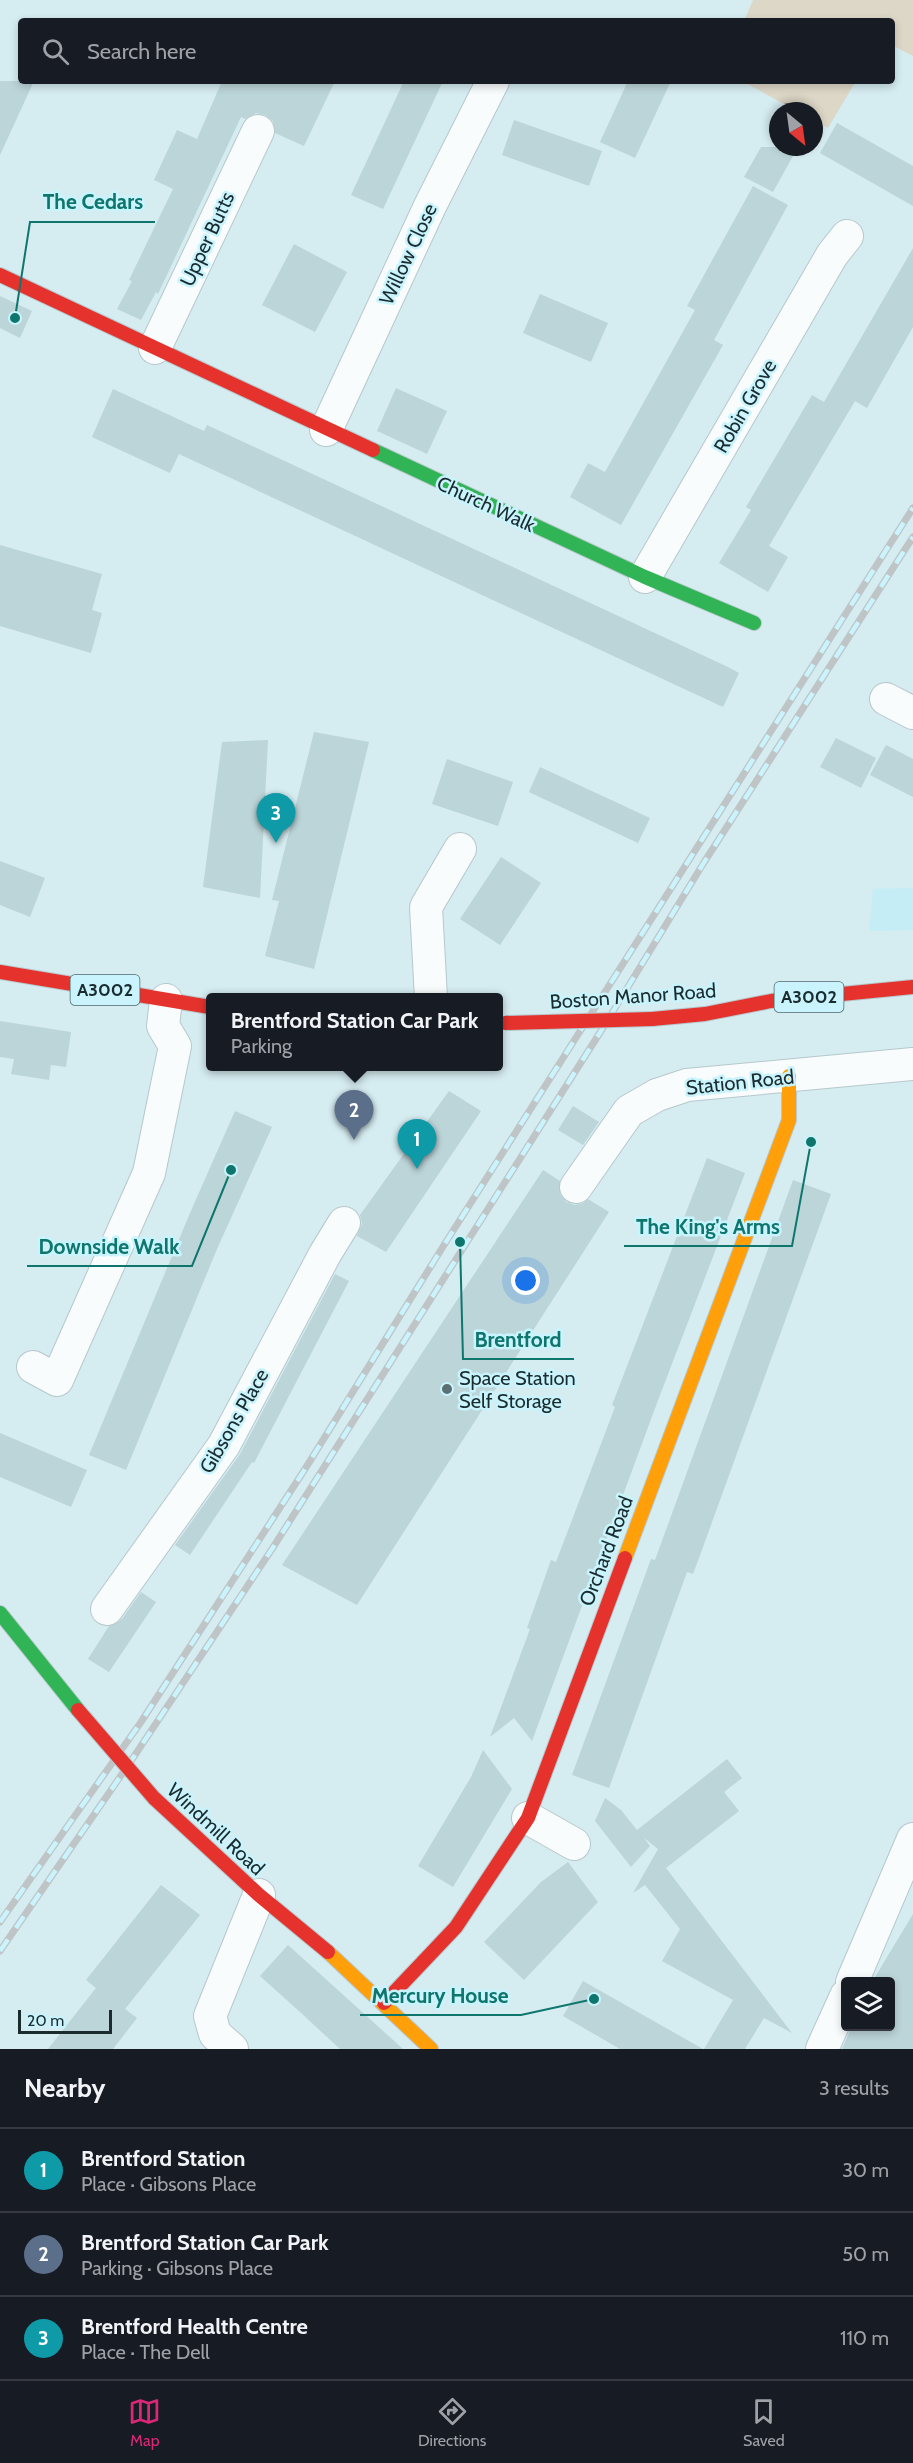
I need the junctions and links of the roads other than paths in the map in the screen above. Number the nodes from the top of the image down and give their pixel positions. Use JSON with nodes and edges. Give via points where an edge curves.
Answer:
{"nodes":[{"id":1,"x":491,"y":84,"type":"edge"},
{"id":2,"x":258,"y":131,"type":"dead end"},
{"id":3,"x":847,"y":236,"type":"dead end"},
{"id":4,"x":0,"y":275,"type":"edge"},
{"id":5,"x":155,"y":348,"type":"junction"},
{"id":6,"x":326,"y":430,"type":"junction"},
{"id":7,"x":645,"y":577,"type":"junction"},
{"id":8,"x":754,"y":623,"type":"dead end"},
{"id":9,"x":459,"y":849,"type":"dead end"},
{"id":10,"x":0,"y":972,"type":"edge"},
{"id":11,"x":913,"y":987,"type":"edge"},
{"id":12,"x":431,"y":993,"type":"edge"},
{"id":13,"x":166,"y":1000,"type":"junction"},
{"id":14,"x":206,"y":1006,"type":"edge"},
{"id":15,"x":503,"y":1023,"type":"edge"},
{"id":16,"x":913,"y":1064,"type":"edge"},
{"id":17,"x":789,"y":1076,"type":"junction"},
{"id":18,"x":576,"y":1187,"type":"dead end"},
{"id":19,"x":344,"y":1223,"type":"dead end"},
{"id":20,"x":33,"y":1367,"type":"dead end"},
{"id":21,"x":107,"y":1609,"type":"dead end"},
{"id":22,"x":0,"y":1613,"type":"edge"},
{"id":23,"x":528,"y":1818,"type":"junction"},
{"id":24,"x":913,"y":1839,"type":"edge"},
{"id":25,"x":574,"y":1844,"type":"dead end"},
{"id":26,"x":259,"y":1895,"type":"junction"},
{"id":27,"x":854,"y":1977,"type":"edge"},
{"id":28,"x":384,"y":2003,"type":"junction"},
{"id":29,"x":841,"y":2007,"type":"edge"},
{"id":30,"x":232,"y":2049,"type":"edge"},
{"id":31,"x":431,"y":2049,"type":"edge"},
{"id":32,"x":822,"y":2049,"type":"edge"}],
"edges":[{"from":1,"to":6,"type":"street","name":"Willow Close"},
{"from":2,"to":5,"type":"street","name":"Upper Butts"},
{"from":3,"to":7,"type":"street","name":"Robin Grove","via":[[832,255]]},
{"from":4,"to":5,"type":"street"},
{"from":5,"to":6,"type":"street","name":"Church Walk"},
{"from":6,"to":7,"type":"street","name":"Church Walk"},
{"from":7,"to":8,"type":"street","name":"Church Walk"},
{"from":9,"to":12,"type":"street","via":[[426,907]]},
{"from":10,"to":13,"type":"street","number":"A3002"},
{"from":11,"to":15,"type":"street","name":"Boston Manor Road","number":"A3002","bridge":true,"via":[[771,1001],[652,1019]]},
{"from":13,"to":14,"type":"street","number":"A3002"},
{"from":13,"to":20,"type":"street","via":[[163,1026],[175,1046],[149,1173],[57,1380]]},
{"from":16,"to":17,"type":"street","name":"Station Road"},
{"from":17,"to":18,"type":"street","name":"Station Road","via":[[687,1085],[657,1095],[629,1111]]},
{"from":17,"to":23,"type":"street","name":"Orchard Road","via":[[789,1120]]},
{"from":19,"to":21,"type":"street","name":"Gibsons Place","via":[[224,1445]]},
{"from":22,"to":26,"type":"street","name":"Windmill Road","bridge":true,"via":[[154,1798]]},
{"from":23,"to":25,"type":"street"},
{"from":23,"to":28,"type":"street","name":"Orchard Road","via":[[456,1927]]},
{"from":24,"to":27,"type":"street"},
{"from":26,"to":28,"type":"street","name":"Windmill Road"},
{"from":26,"to":30,"type":"street","via":[[210,2016],[215,2034]]},
{"from":28,"to":31,"type":"street","name":"Windmill Road"},
{"from":29,"to":32,"type":"street"}]}
